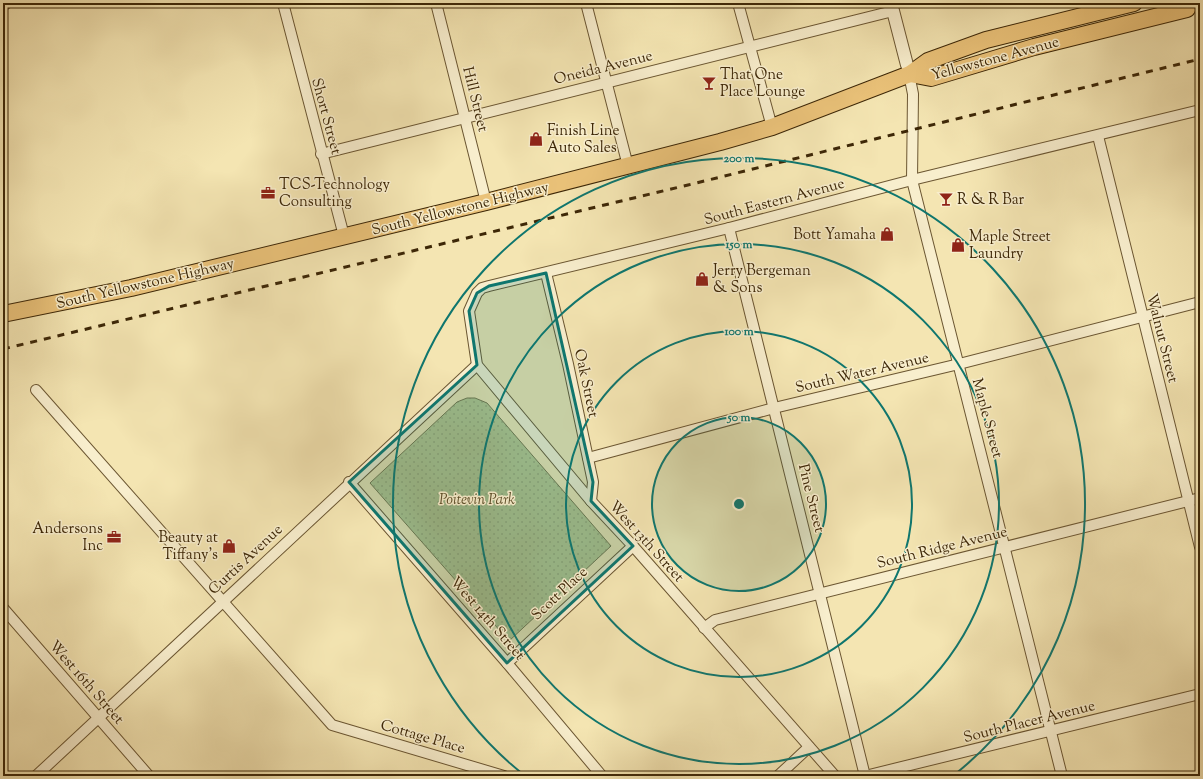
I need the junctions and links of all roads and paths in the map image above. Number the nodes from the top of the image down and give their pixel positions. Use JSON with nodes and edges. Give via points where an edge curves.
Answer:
{"nodes":[{"id":1,"x":7,"y":3,"type":"edge"},
{"id":2,"x":282,"y":3,"type":"edge"},
{"id":3,"x":436,"y":3,"type":"edge"},
{"id":4,"x":586,"y":3,"type":"edge"},
{"id":5,"x":738,"y":3,"type":"edge"},
{"id":6,"x":1134,"y":3,"type":"edge"},
{"id":7,"x":1190,"y":3,"type":"edge"},
{"id":8,"x":3,"y":6,"type":"edge"},
{"id":9,"x":892,"y":7,"type":"edge"},
{"id":10,"x":749,"y":47,"type":"junction"},
{"id":11,"x":908,"y":70,"type":"junction"},
{"id":12,"x":606,"y":82,"type":"junction"},
{"id":13,"x":1200,"y":110,"type":"edge"},
{"id":14,"x":465,"y":117,"type":"junction"},
{"id":15,"x":772,"y":127,"type":"junction"},
{"id":16,"x":1098,"y":136,"type":"junction"},
{"id":17,"x":321,"y":154,"type":"junction"},
{"id":18,"x":628,"y":166,"type":"junction"},
{"id":19,"x":912,"y":180,"type":"junction"},
{"id":20,"x":486,"y":202,"type":"junction"},
{"id":21,"x":729,"y":228,"type":"junction"},
{"id":22,"x":344,"y":236,"type":"junction"},
{"id":23,"x":546,"y":273,"type":"junction"},
{"id":24,"x":1200,"y":302,"type":"edge"},
{"id":25,"x":3,"y":314,"type":"edge"},
{"id":26,"x":1143,"y":316,"type":"junction"},
{"id":27,"x":477,"y":364,"type":"junction"},
{"id":28,"x":959,"y":364,"type":"junction"},
{"id":29,"x":36,"y":390,"type":"dead end"},
{"id":30,"x":774,"y":408,"type":"junction"},
{"id":31,"x":588,"y":458,"type":"junction"},
{"id":32,"x":349,"y":482,"type":"junction"},
{"id":33,"x":1200,"y":498,"type":"edge"},
{"id":34,"x":591,"y":501,"type":"junction"},
{"id":35,"x":1189,"y":501,"type":"junction"},
{"id":36,"x":632,"y":546,"type":"junction"},
{"id":37,"x":1004,"y":547,"type":"junction"},
{"id":38,"x":1200,"y":547,"type":"edge"},
{"id":39,"x":820,"y":592,"type":"junction"},
{"id":40,"x":223,"y":600,"type":"junction"},
{"id":41,"x":3,"y":608,"type":"edge"},
{"id":42,"x":704,"y":628,"type":"junction"},
{"id":43,"x":507,"y":663,"type":"junction"},
{"id":44,"x":1200,"y":694,"type":"edge"},
{"id":45,"x":99,"y":717,"type":"junction"},
{"id":46,"x":1050,"y":732,"type":"junction"},
{"id":47,"x":809,"y":747,"type":"junction"},
{"id":48,"x":36,"y":776,"type":"edge"},
{"id":49,"x":149,"y":776,"type":"edge"},
{"id":50,"x":504,"y":776,"type":"edge"},
{"id":51,"x":602,"y":776,"type":"edge"},
{"id":52,"x":778,"y":776,"type":"edge"},
{"id":53,"x":835,"y":776,"type":"edge"},
{"id":54,"x":865,"y":776,"type":"edge"},
{"id":55,"x":1062,"y":776,"type":"edge"}],
"edges":[{"from":1,"to":8,"type":"street"},
{"from":2,"to":17,"type":"street","name":"Short Street"},
{"from":3,"to":14,"type":"street","name":"Hill Street"},
{"from":4,"to":12,"type":"street"},
{"from":5,"to":10,"type":"street"},
{"from":6,"to":11,"type":"highway","name":"Yellowstone Avenue","via":[[986,40]]},
{"from":7,"to":11,"type":"highway","name":"Yellowstone Avenue","via":[[1187,9],[1034,47],[930,78]]},
{"from":9,"to":10,"type":"street","name":"Oneida Avenue"},
{"from":9,"to":11,"type":"street"},
{"from":10,"to":12,"type":"street","name":"Oneida Avenue"},
{"from":10,"to":15,"type":"street"},
{"from":11,"to":15,"type":"highway","name":"South Yellowstone Highway"},
{"from":11,"to":19,"type":"street","name":"Maple Street","via":[[913,99]]},
{"from":12,"to":14,"type":"street","name":"Oneida Avenue"},
{"from":12,"to":18,"type":"street"},
{"from":13,"to":16,"type":"street","name":"South Eastern Avenue"},
{"from":14,"to":17,"type":"street","name":"Oneida Avenue"},
{"from":14,"to":20,"type":"street","name":"Hill Street"},
{"from":15,"to":18,"type":"highway","name":"South Yellowstone Highway"},
{"from":16,"to":19,"type":"street","name":"South Eastern Avenue"},
{"from":16,"to":26,"type":"street","name":"Walnut Street"},
{"from":17,"to":22,"type":"street","name":"Short Street"},
{"from":18,"to":20,"type":"highway","name":"South Yellowstone Highway"},
{"from":19,"to":21,"type":"street","name":"South Eastern Avenue"},
{"from":19,"to":28,"type":"street","name":"Maple Street"},
{"from":20,"to":22,"type":"highway","name":"South Yellowstone Highway"},
{"from":21,"to":23,"type":"street","name":"South Eastern Avenue"},
{"from":21,"to":30,"type":"street","name":"Pine Street"},
{"from":22,"to":25,"type":"highway","name":"South Yellowstone Highway","via":[[131,288]]},
{"from":23,"to":27,"type":"street","name":"South Eastern Avenue","via":[[482,288],[477,293],[469,310]]},
{"from":23,"to":31,"type":"street","name":"Oak Street"},
{"from":24,"to":26,"type":"street","name":"South Water Avenue"},
{"from":26,"to":28,"type":"street","name":"South Water Avenue"},
{"from":26,"to":35,"type":"street","name":"Walnut Street"},
{"from":27,"to":32,"type":"street","name":"Curtis Avenue"},
{"from":27,"to":34,"type":"street","name":"West 13th Street"},
{"from":28,"to":30,"type":"street","name":"South Water Avenue"},
{"from":28,"to":37,"type":"street","name":"Maple Street"},
{"from":29,"to":40,"type":"street"},
{"from":30,"to":31,"type":"street","name":"South Water Avenue"},
{"from":30,"to":39,"type":"street","name":"Pine Street"},
{"from":31,"to":34,"type":"street","name":"Oak Street","via":[[593,482]]},
{"from":32,"to":40,"type":"street","name":"Curtis Avenue"},
{"from":32,"to":43,"type":"street","name":"West 14th Street"},
{"from":33,"to":35,"type":"street","name":"South Ridge Avenue"},
{"from":34,"to":36,"type":"street","name":"West 13th Street"},
{"from":35,"to":37,"type":"street","name":"South Ridge Avenue"},
{"from":35,"to":38,"type":"street","name":"Walnut Street"},
{"from":36,"to":42,"type":"street","name":"West 13th Street"},
{"from":36,"to":43,"type":"street","name":"Scott Place"},
{"from":37,"to":39,"type":"street","name":"South Ridge Avenue"},
{"from":37,"to":46,"type":"street","name":"Maple Street"},
{"from":39,"to":42,"type":"street","name":"South Ridge Avenue","via":[[715,620]]},
{"from":39,"to":54,"type":"street","name":"Pine Street"},
{"from":40,"to":45,"type":"street","name":"Curtis Avenue","via":[[155,667]]},
{"from":40,"to":50,"type":"street","name":"Cottage Place","via":[[332,725]]},
{"from":41,"to":45,"type":"street","name":"West 16th Street"},
{"from":42,"to":47,"type":"street","name":"West 13th Street"},
{"from":43,"to":51,"type":"street","name":"West 14th Street"},
{"from":44,"to":46,"type":"street","name":"South Placer Avenue"},
{"from":45,"to":48,"type":"street","name":"Curtis Avenue"},
{"from":45,"to":49,"type":"street","name":"West 16th Street"},
{"from":46,"to":54,"type":"street","name":"South Placer Avenue"},
{"from":46,"to":55,"type":"street","name":"Maple Street"},
{"from":47,"to":52,"type":"street"},
{"from":47,"to":53,"type":"street","name":"West 13th Street"}]}
